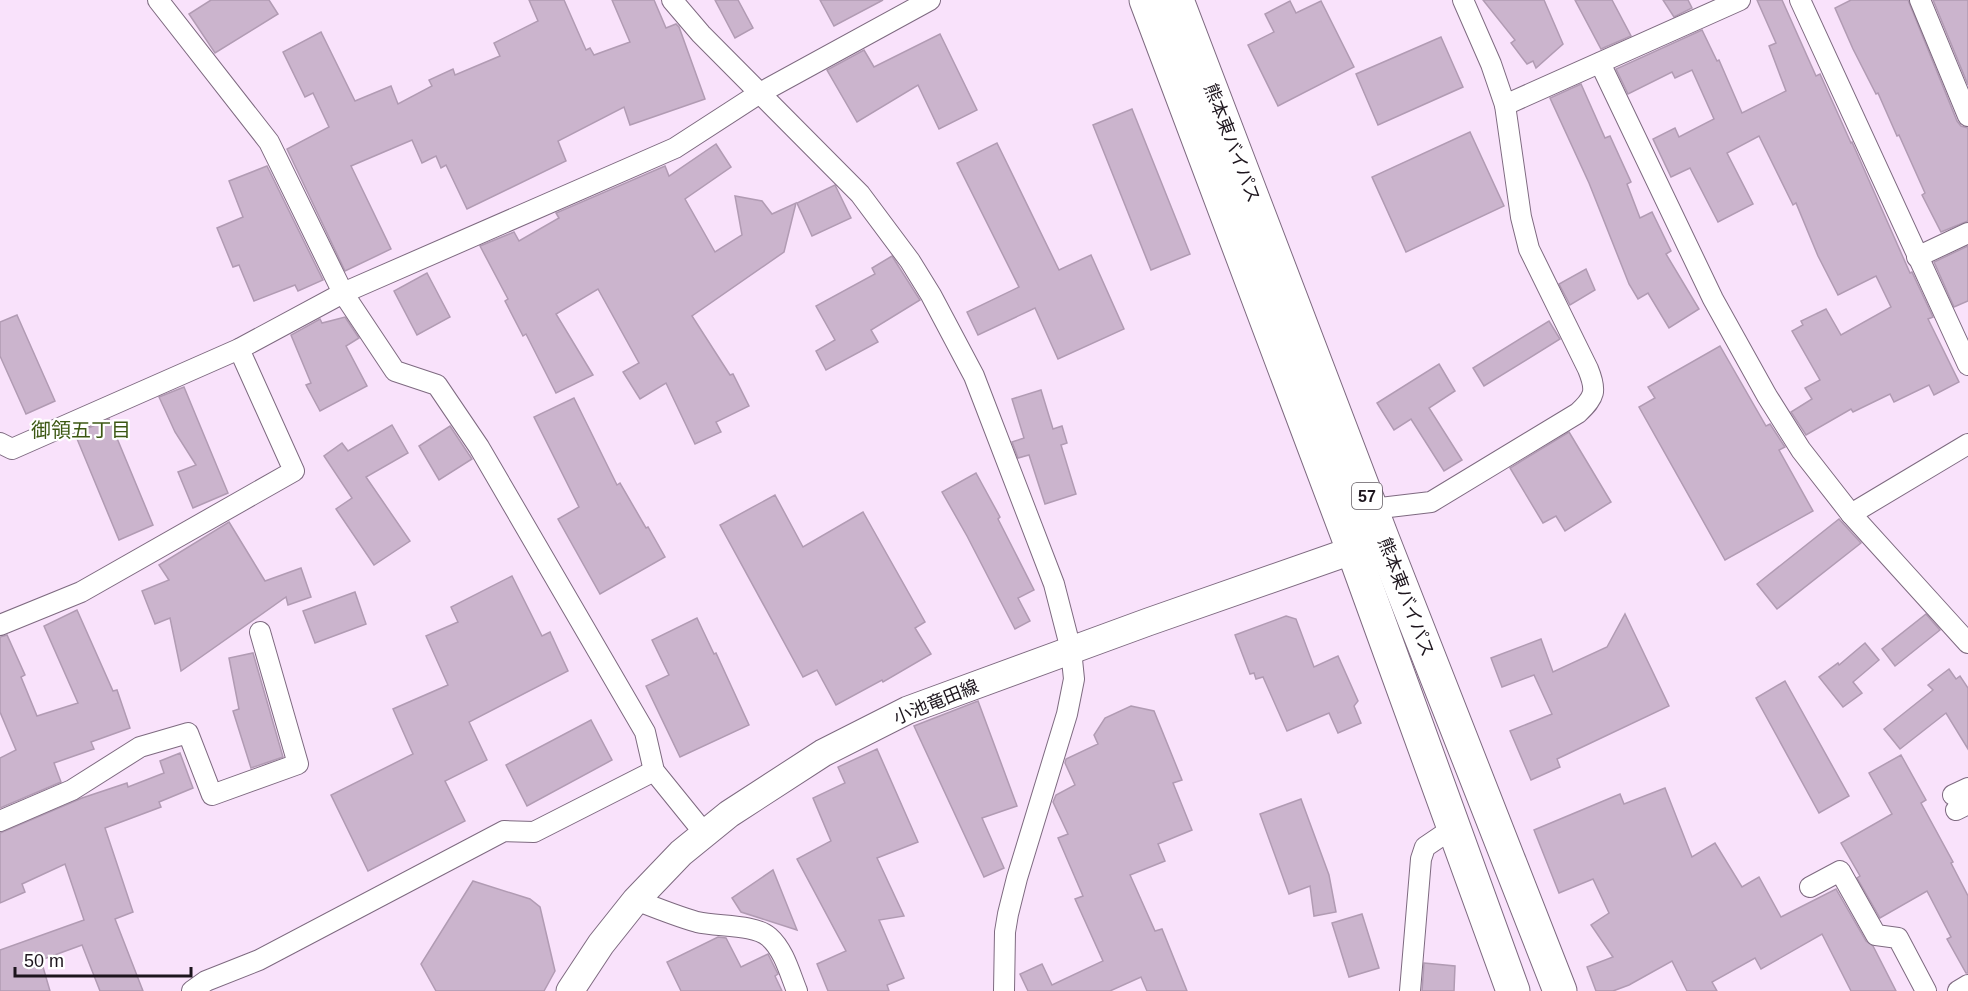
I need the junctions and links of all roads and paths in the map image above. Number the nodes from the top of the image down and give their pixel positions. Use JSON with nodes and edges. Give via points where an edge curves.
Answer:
{"nodes":[{"id":1,"x":158,"y":0,"type":"edge"},
{"id":2,"x":672,"y":0,"type":"edge"},
{"id":3,"x":930,"y":0,"type":"edge"},
{"id":4,"x":1146,"y":0,"type":"edge"},
{"id":5,"x":1177,"y":0,"type":"edge"},
{"id":6,"x":1462,"y":0,"type":"edge"},
{"id":7,"x":1740,"y":0,"type":"edge"},
{"id":8,"x":1800,"y":0,"type":"edge"},
{"id":9,"x":1920,"y":0,"type":"edge"},
{"id":10,"x":1709,"y":6,"type":"edge"},
{"id":11,"x":1600,"y":63,"type":"junction"},
{"id":12,"x":760,"y":93,"type":"junction"},
{"id":13,"x":1504,"y":105,"type":"junction"},
{"id":14,"x":1968,"y":116,"type":"edge"},
{"id":15,"x":1968,"y":233,"type":"edge"},
{"id":16,"x":1917,"y":257,"type":"junction"},
{"id":17,"x":343,"y":294,"type":"junction"},
{"id":18,"x":239,"y":349,"type":"junction"},
{"id":19,"x":1968,"y":365,"type":"edge"},
{"id":20,"x":0,"y":443,"type":"edge"},
{"id":21,"x":1968,"y":444,"type":"edge"},
{"id":22,"x":1372,"y":509,"type":"junction"},
{"id":23,"x":1851,"y":514,"type":"junction"},
{"id":24,"x":1368,"y":545,"type":"junction"},
{"id":25,"x":0,"y":625,"type":"edge"},
{"id":26,"x":260,"y":632,"type":"dead end"},
{"id":27,"x":1968,"y":643,"type":"edge"},
{"id":28,"x":1071,"y":650,"type":"junction"},
{"id":29,"x":654,"y":771,"type":"junction"},
{"id":30,"x":0,"y":821,"type":"edge"},
{"id":31,"x":1453,"y":828,"type":"junction"},
{"id":32,"x":705,"y":834,"type":"junction"},
{"id":33,"x":1810,"y":887,"type":"dead end"},
{"id":34,"x":636,"y":900,"type":"junction"},
{"id":35,"x":581,"y":985,"type":"edge"},
{"id":36,"x":1968,"y":986,"type":"edge"},
{"id":37,"x":192,"y":991,"type":"edge"},
{"id":38,"x":797,"y":991,"type":"edge"},
{"id":39,"x":1004,"y":991,"type":"edge"},
{"id":40,"x":1410,"y":991,"type":"edge"},
{"id":41,"x":1513,"y":991,"type":"edge"},
{"id":42,"x":1560,"y":991,"type":"edge"},
{"id":43,"x":1926,"y":991,"type":"edge"},
{"id":44,"x":1958,"y":991,"type":"edge"}],
"edges":[{"from":1,"to":17,"type":"street","via":[[269,142]]},
{"from":2,"to":12,"type":"street"},
{"from":3,"to":12,"type":"street"},
{"from":4,"to":24,"type":"highway","name":"熊本東バイパス","number":"57"},
{"from":5,"to":22,"type":"highway","name":"熊本東バイパス","number":"57"},
{"from":6,"to":13,"type":"street","via":[[1491,64]]},
{"from":7,"to":10,"type":"street"},
{"from":8,"to":16,"type":"street"},
{"from":9,"to":14,"type":"street"},
{"from":10,"to":11,"type":"street"},
{"from":11,"to":13,"type":"street"},
{"from":11,"to":23,"type":"street","via":[[1718,309],[1801,450]]},
{"from":12,"to":17,"type":"street","via":[[675,148]]},
{"from":12,"to":28,"type":"street","via":[[860,194],[931,295],[974,376],[1053,584]]},
{"from":13,"to":22,"type":"street","via":[[1525,237],[1588,369],[1594,393],[1590,402],[1572,417],[1431,502]]},
{"from":15,"to":16,"type":"street"},
{"from":16,"to":19,"type":"street"},
{"from":17,"to":18,"type":"street"},
{"from":17,"to":29,"type":"street","via":[[395,371],[437,386],[479,447],[645,732]]},
{"from":18,"to":20,"type":"street","via":[[12,448]]},
{"from":18,"to":25,"type":"street","via":[[294,471],[81,592]]},
{"from":21,"to":23,"type":"street"},
{"from":22,"to":24,"type":"highway","name":"熊本東バイパス","number":"57"},
{"from":23,"to":27,"type":"street"},
{"from":24,"to":28,"type":"main road","name":"小池竜田線"},
{"from":24,"to":31,"type":"highway","name":"熊本東バイパス","number":"57"},
{"from":24,"to":42,"type":"highway","name":"熊本東バイパス","number":"57"},
{"from":26,"to":30,"type":"street","via":[[298,764],[212,795],[188,733],[140,747],[72,790]]},
{"from":28,"to":32,"type":"main road","name":"小池竜田線","via":[[908,710],[823,753]]},
{"from":28,"to":39,"type":"street","via":[[1074,679],[1067,714],[1008,914]]},
{"from":29,"to":32,"type":"street"},
{"from":29,"to":37,"type":"street","via":[[534,832],[504,831]]},
{"from":31,"to":40,"type":"street","via":[[1425,848],[1421,859]]},
{"from":31,"to":41,"type":"highway","name":"熊本東バイパス","number":"57"},
{"from":32,"to":34,"type":"main road","name":"小池竜田線"},
{"from":33,"to":43,"type":"street","via":[[1840,871],[1876,935],[1898,938]]},
{"from":34,"to":35,"type":"main road","name":"小池竜田線","via":[[601,944]]},
{"from":34,"to":38,"type":"street","via":[[683,918],[767,935],[780,951]]},
{"from":36,"to":44,"type":"street"}]}
